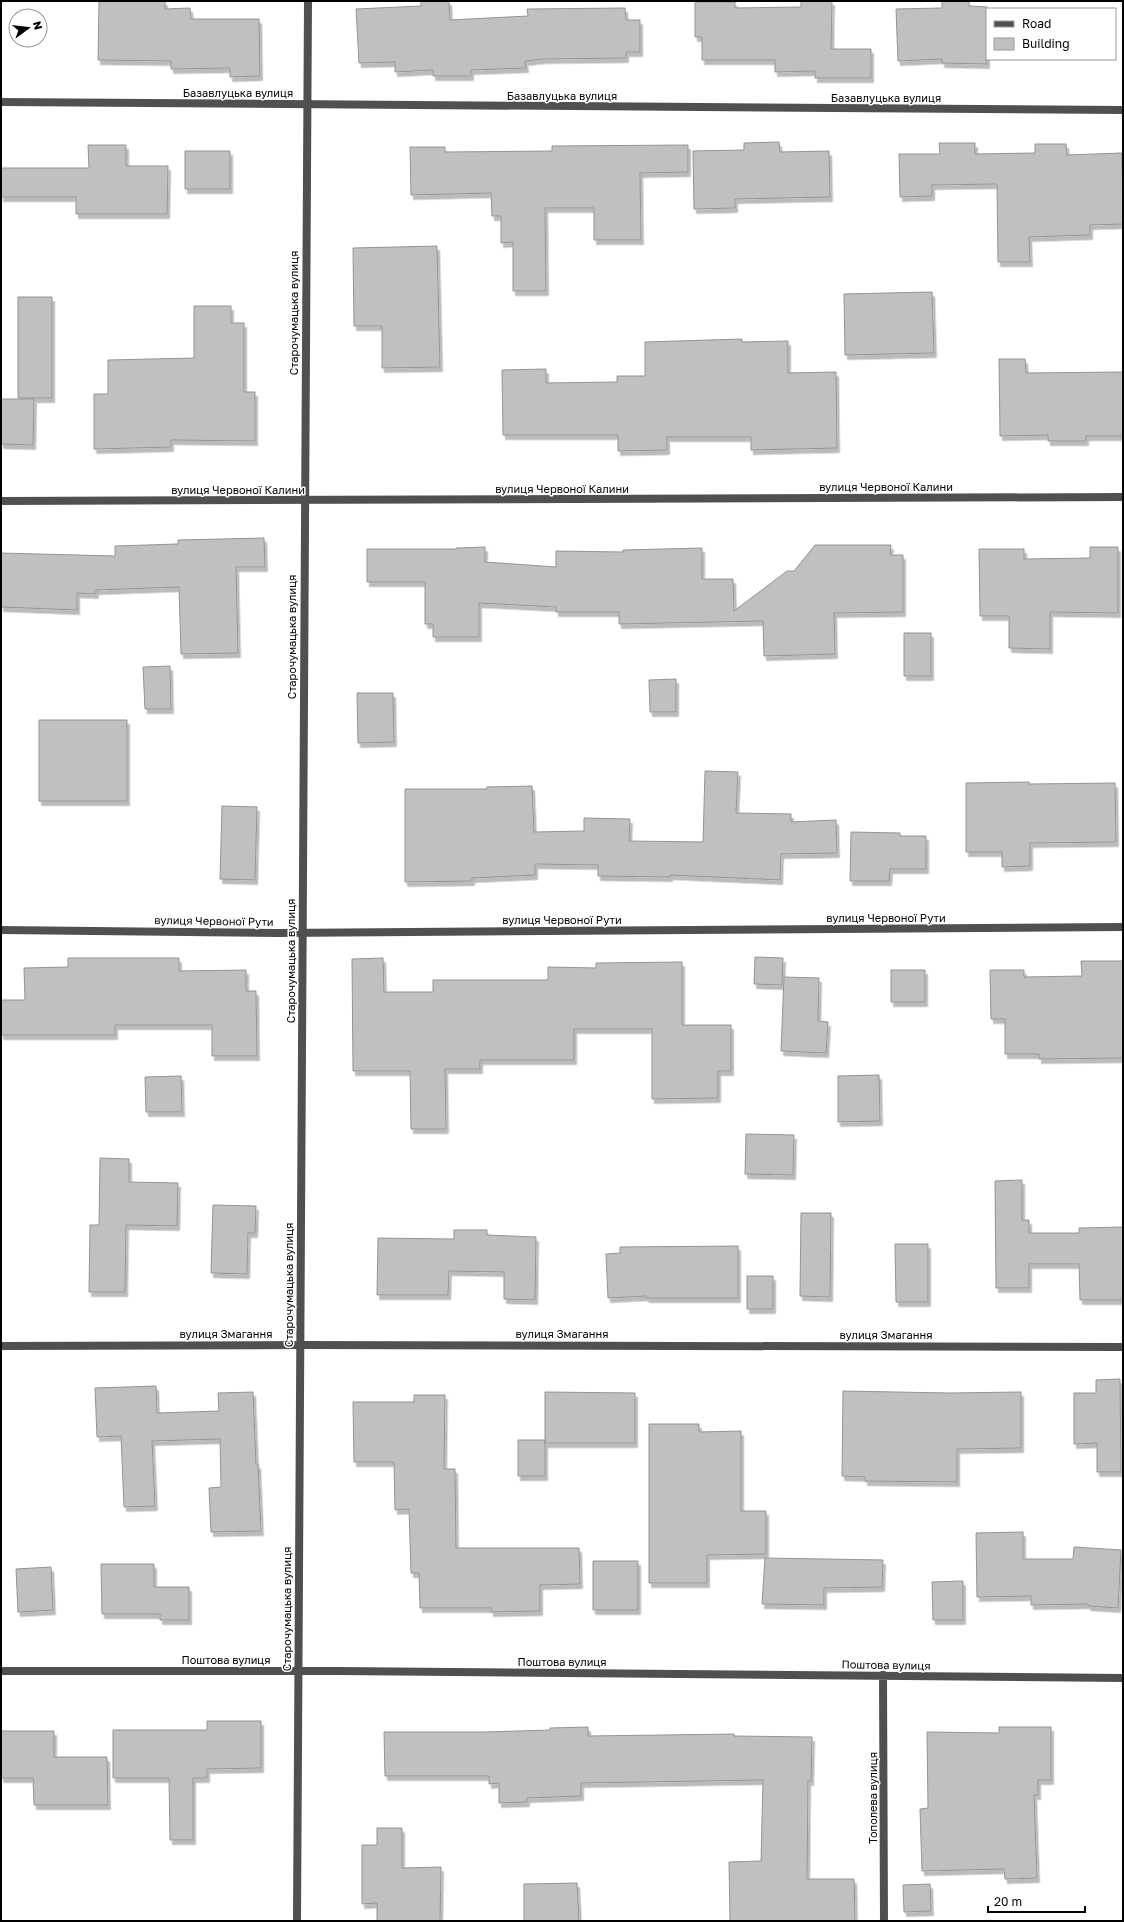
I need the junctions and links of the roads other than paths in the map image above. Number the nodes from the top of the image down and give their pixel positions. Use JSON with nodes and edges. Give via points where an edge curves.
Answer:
{"nodes":[{"id":1,"x":308,"y":1,"type":"edge"},
{"id":2,"x":1,"y":102,"type":"edge"},
{"id":3,"x":307,"y":104,"type":"junction"},
{"id":4,"x":1123,"y":110,"type":"edge"},
{"id":5,"x":1123,"y":497,"type":"edge"},
{"id":6,"x":1,"y":501,"type":"edge"},
{"id":7,"x":304,"y":501,"type":"junction"},
{"id":8,"x":1123,"y":927,"type":"edge"},
{"id":9,"x":1,"y":930,"type":"edge"},
{"id":10,"x":302,"y":933,"type":"junction"},
{"id":11,"x":300,"y":1344,"type":"junction"},
{"id":12,"x":1,"y":1346,"type":"edge"},
{"id":13,"x":1123,"y":1347,"type":"edge"},
{"id":14,"x":1,"y":1671,"type":"edge"},
{"id":15,"x":298,"y":1671,"type":"junction"},
{"id":16,"x":883,"y":1675,"type":"junction"},
{"id":17,"x":1123,"y":1678,"type":"edge"},
{"id":18,"x":297,"y":1921,"type":"edge"},
{"id":19,"x":884,"y":1921,"type":"edge"}],
"edges":[{"from":1,"to":3,"type":"street","name":"Старочумацька вулиця"},
{"from":2,"to":3,"type":"street","name":"Базавлуцька вулиця"},
{"from":3,"to":4,"type":"street","name":"Базавлуцька вулиця"},
{"from":3,"to":7,"type":"street","name":"Старочумацька вулиця"},
{"from":5,"to":7,"type":"street","name":"вулиця Червоної Калини"},
{"from":6,"to":7,"type":"street","name":"вулиця Червоної Калини"},
{"from":7,"to":10,"type":"street","name":"Старочумацька вулиця"},
{"from":8,"to":10,"type":"street","name":"вулиця Червоної Рути"},
{"from":9,"to":10,"type":"street","name":"вулиця Червоної Рути"},
{"from":10,"to":11,"type":"street","name":"Старочумацька вулиця"},
{"from":11,"to":12,"type":"street","name":"вулиця Змагання"},
{"from":11,"to":13,"type":"street","name":"вулиця Змагання"},
{"from":11,"to":15,"type":"street","name":"Старочумацька вулиця"},
{"from":14,"to":15,"type":"street","name":"Поштова вулиця"},
{"from":15,"to":16,"type":"street","name":"Поштова вулиця"},
{"from":15,"to":18,"type":"street","name":"Старочумацька вулиця"},
{"from":16,"to":17,"type":"street","name":"Поштова вулиця"},
{"from":16,"to":19,"type":"street","name":"Тополева вулиця"}]}
